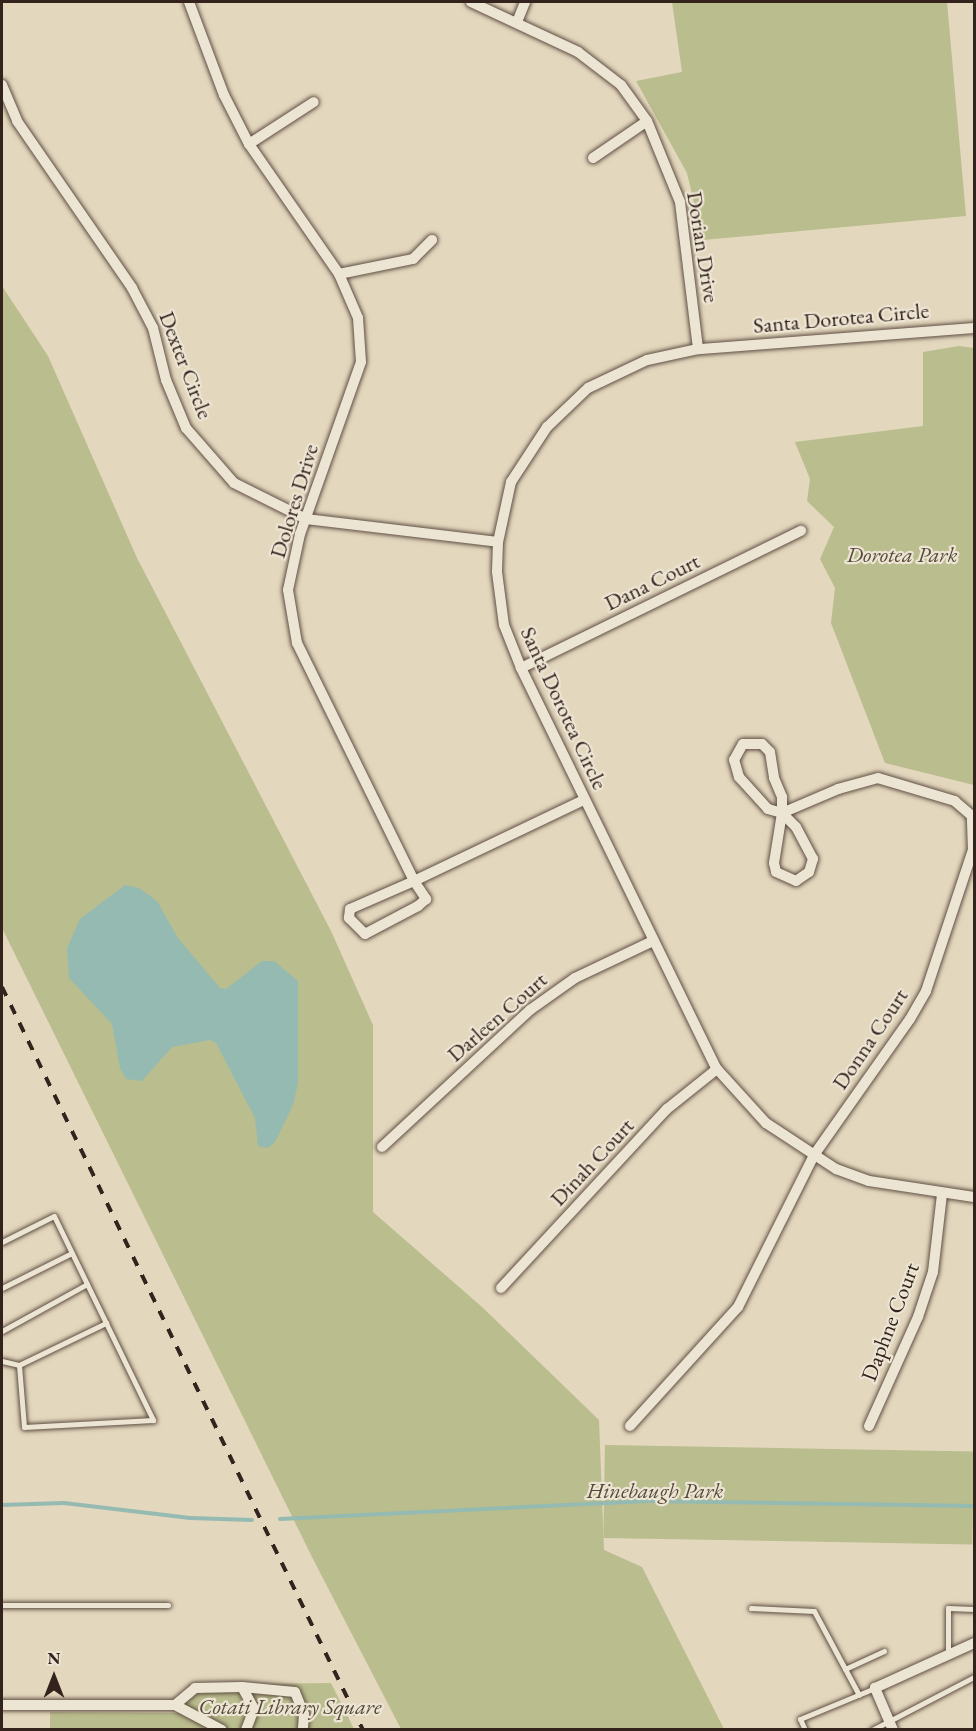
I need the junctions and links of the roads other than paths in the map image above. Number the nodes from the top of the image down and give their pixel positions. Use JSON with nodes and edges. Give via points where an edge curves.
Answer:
{"nodes":[{"id":1,"x":189,"y":2,"type":"edge"},
{"id":2,"x":471,"y":2,"type":"edge"},
{"id":3,"x":525,"y":2,"type":"edge"},
{"id":4,"x":517,"y":22,"type":"junction"},
{"id":5,"x":2,"y":85,"type":"edge"},
{"id":6,"x":314,"y":102,"type":"dead end"},
{"id":7,"x":647,"y":121,"type":"junction"},
{"id":8,"x":249,"y":144,"type":"junction"},
{"id":9,"x":593,"y":158,"type":"dead end"},
{"id":10,"x":432,"y":240,"type":"dead end"},
{"id":11,"x":339,"y":274,"type":"junction"},
{"id":12,"x":975,"y":328,"type":"edge"},
{"id":13,"x":698,"y":349,"type":"junction"},
{"id":14,"x":306,"y":519,"type":"junction"},
{"id":15,"x":801,"y":531,"type":"dead end"},
{"id":16,"x":498,"y":542,"type":"junction"},
{"id":17,"x":521,"y":668,"type":"junction"},
{"id":18,"x":584,"y":800,"type":"junction"},
{"id":19,"x":782,"y":813,"type":"junction"},
{"id":20,"x":414,"y":881,"type":"junction"},
{"id":21,"x":653,"y":941,"type":"junction"},
{"id":22,"x":717,"y":1069,"type":"junction"},
{"id":23,"x":382,"y":1147,"type":"dead end"},
{"id":24,"x":814,"y":1155,"type":"junction"},
{"id":25,"x":942,"y":1194,"type":"junction"},
{"id":26,"x":975,"y":1197,"type":"edge"},
{"id":27,"x":2,"y":1242,"type":"edge"},
{"id":28,"x":72,"y":1253,"type":"junction"},
{"id":29,"x":87,"y":1284,"type":"junction"},
{"id":30,"x":2,"y":1288,"type":"edge"},
{"id":31,"x":501,"y":1288,"type":"dead end"},
{"id":32,"x":106,"y":1323,"type":"junction"},
{"id":33,"x":2,"y":1331,"type":"edge"},
{"id":34,"x":2,"y":1361,"type":"edge"},
{"id":35,"x":19,"y":1365,"type":"junction"},
{"id":36,"x":630,"y":1426,"type":"dead end"},
{"id":37,"x":869,"y":1426,"type":"dead end"},
{"id":38,"x":2,"y":1605,"type":"edge"},
{"id":39,"x":168,"y":1605,"type":"dead end"},
{"id":40,"x":751,"y":1608,"type":"dead end"},
{"id":41,"x":975,"y":1609,"type":"edge"},
{"id":42,"x":975,"y":1643,"type":"edge"},
{"id":43,"x":884,"y":1651,"type":"dead end"},
{"id":44,"x":948,"y":1655,"type":"junction"},
{"id":45,"x":845,"y":1669,"type":"junction"},
{"id":46,"x":975,"y":1677,"type":"edge"},
{"id":47,"x":242,"y":1687,"type":"junction"},
{"id":48,"x":875,"y":1688,"type":"junction"},
{"id":49,"x":859,"y":1695,"type":"junction"},
{"id":50,"x":2,"y":1705,"type":"edge"},
{"id":51,"x":175,"y":1705,"type":"junction"},
{"id":52,"x":891,"y":1725,"type":"edge"},
{"id":53,"x":304,"y":1729,"type":"edge"},
{"id":54,"x":222,"y":1730,"type":"edge"},
{"id":55,"x":246,"y":1730,"type":"edge"},
{"id":56,"x":805,"y":1730,"type":"edge"},
{"id":57,"x":872,"y":1730,"type":"edge"}],
"edges":[{"from":1,"to":8,"type":"street","name":"Dolores Drive","via":[[224,94]]},
{"from":2,"to":4,"type":"street","name":"Dorian Drive"},
{"from":3,"to":4,"type":"street"},
{"from":4,"to":7,"type":"street","name":"Dorian Drive","via":[[578,52],[621,84]]},
{"from":5,"to":14,"type":"street","name":"Dexter Circle","via":[[17,122],[132,288],[153,328],[166,380],[186,428],[234,483]]},
{"from":6,"to":8,"type":"street"},
{"from":7,"to":9,"type":"street"},
{"from":7,"to":13,"type":"street","name":"Dorian Drive","via":[[680,202]]},
{"from":8,"to":11,"type":"street","name":"Dolores Drive"},
{"from":10,"to":11,"type":"street","via":[[413,259]]},
{"from":11,"to":14,"type":"street","name":"Dolores Drive","via":[[358,318],[361,362]]},
{"from":12,"to":13,"type":"street","name":"Santa Dorotea Circle"},
{"from":13,"to":16,"type":"street","name":"Santa Dorotea Circle","via":[[647,360],[588,388],[547,427],[511,482]]},
{"from":14,"to":16,"type":"street","name":"Dexter Circle"},
{"from":14,"to":20,"type":"street","name":"Dolores Drive","via":[[288,590],[297,643]]},
{"from":15,"to":17,"type":"street","name":"Dana Court"},
{"from":16,"to":17,"type":"street","name":"Santa Dorotea Circle","via":[[499,602]]},
{"from":17,"to":18,"type":"street","name":"Santa Dorotea Circle"},
{"from":18,"to":20,"type":"street"},
{"from":18,"to":21,"type":"street","name":"Santa Dorotea Circle"},
{"from":19,"to":19,"type":"street","via":[[796,827],[813,859],[809,872],[796,881],[776,872]]},
{"from":19,"to":19,"type":"street","via":[[768,809],[739,777],[734,760],[743,744],[762,744],[770,752],[782,797]]},
{"from":19,"to":24,"type":"street","name":"Donna Court","via":[[838,789],[878,778],[955,801],[972,816],[974,850],[926,991]]},
{"from":20,"to":20,"type":"street","name":"Dolores Drive","via":[[350,909],[349,918],[365,934],[418,906],[426,899]]},
{"from":21,"to":22,"type":"street","name":"Santa Dorotea Circle"},
{"from":21,"to":23,"type":"street","name":"Darleen Court","via":[[576,978],[530,1010]]},
{"from":22,"to":24,"type":"street","name":"Santa Dorotea Circle","via":[[766,1123]]},
{"from":22,"to":31,"type":"street","name":"Dinah Court","via":[[668,1109]]},
{"from":24,"to":25,"type":"street","name":"Santa Dorotea Circle","via":[[868,1181]]},
{"from":24,"to":36,"type":"street","name":"Donna Court","via":[[738,1307]]},
{"from":25,"to":26,"type":"street","name":"Santa Dorotea Circle"},
{"from":25,"to":37,"type":"street","name":"Daphne Court","via":[[933,1272],[918,1317]]},
{"from":27,"to":28,"type":"lane","via":[[54,1216]]},
{"from":28,"to":29,"type":"lane"},
{"from":28,"to":30,"type":"lane"},
{"from":29,"to":32,"type":"lane"},
{"from":29,"to":33,"type":"lane"},
{"from":32,"to":35,"type":"lane"},
{"from":32,"to":35,"type":"lane","via":[[153,1420],[24,1427]]},
{"from":34,"to":35,"type":"lane"},
{"from":38,"to":39,"type":"lane"},
{"from":40,"to":45,"type":"lane","via":[[814,1611]]},
{"from":41,"to":44,"type":"lane","via":[[948,1608]]},
{"from":42,"to":44,"type":"street"},
{"from":43,"to":45,"type":"lane"},
{"from":44,"to":48,"type":"street"},
{"from":45,"to":49,"type":"lane"},
{"from":46,"to":52,"type":"lane"},
{"from":47,"to":51,"type":"street","via":[[195,1688]]},
{"from":47,"to":53,"type":"street","via":[[295,1692],[304,1714]]},
{"from":47,"to":55,"type":"street","via":[[254,1709]]},
{"from":48,"to":49,"type":"lane"},
{"from":48,"to":52,"type":"street"},
{"from":49,"to":56,"type":"lane","via":[[800,1719]]},
{"from":50,"to":51,"type":"street"},
{"from":51,"to":54,"type":"street"},
{"from":52,"to":57,"type":"lane"}]}
